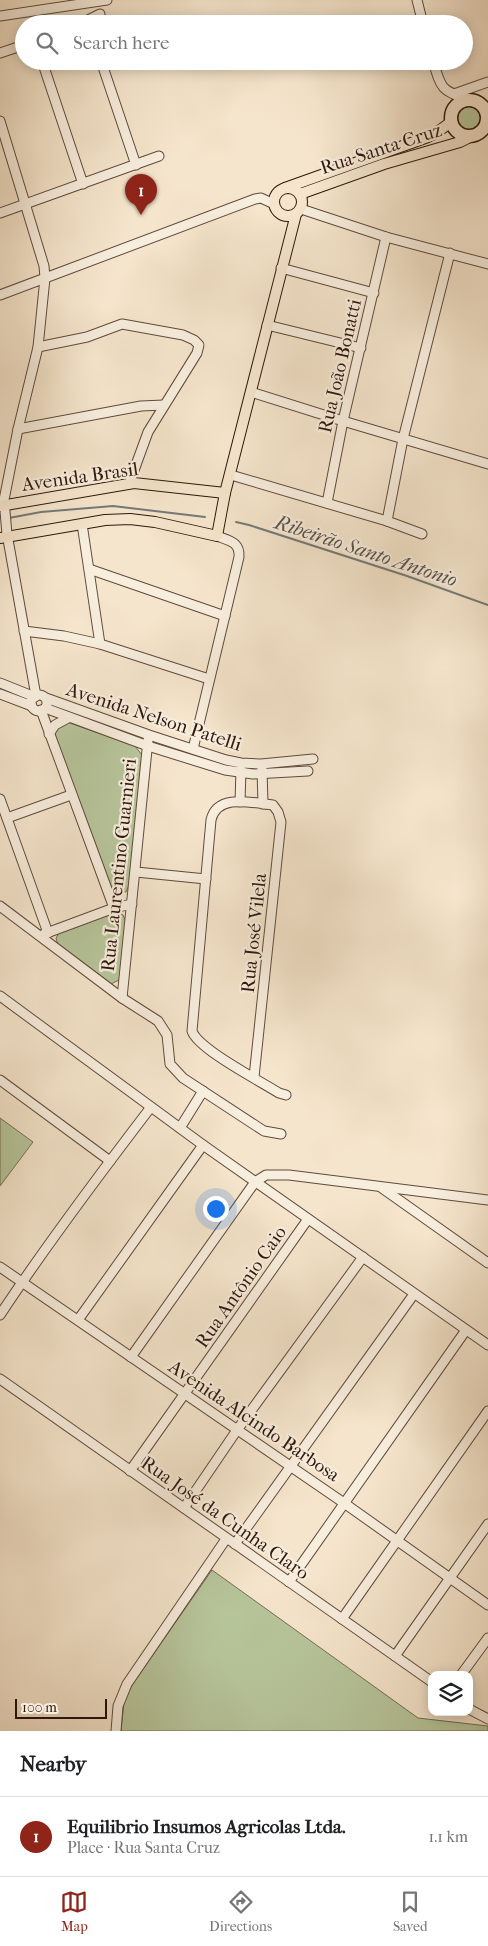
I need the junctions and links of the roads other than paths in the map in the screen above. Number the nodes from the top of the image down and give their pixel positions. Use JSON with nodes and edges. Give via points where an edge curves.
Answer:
{"nodes":[{"id":1,"x":107,"y":0,"type":"edge"},
{"id":2,"x":417,"y":0,"type":"edge"},
{"id":3,"x":82,"y":4,"type":"junction"},
{"id":4,"x":84,"y":15,"type":"edge"},
{"id":5,"x":421,"y":15,"type":"edge"},
{"id":6,"x":0,"y":16,"type":"edge"},
{"id":7,"x":15,"y":48,"type":"edge"},
{"id":8,"x":0,"y":53,"type":"edge"},
{"id":9,"x":45,"y":70,"type":"edge"},
{"id":10,"x":104,"y":70,"type":"edge"},
{"id":11,"x":436,"y":70,"type":"edge"},
{"id":12,"x":488,"y":82,"type":"edge"},
{"id":13,"x":454,"y":94,"type":"junction"},
{"id":14,"x":479,"y":103,"type":"edge"},
{"id":15,"x":0,"y":121,"type":"edge"},
{"id":16,"x":451,"y":122,"type":"junction"},
{"id":17,"x":488,"y":133,"type":"edge"},
{"id":18,"x":472,"y":136,"type":"junction"},
{"id":19,"x":159,"y":156,"type":"dead end"},
{"id":20,"x":136,"y":165,"type":"junction"},
{"id":21,"x":338,"y":168,"type":"junction"},
{"id":22,"x":342,"y":179,"type":"junction"},
{"id":23,"x":83,"y":184,"type":"junction"},
{"id":24,"x":285,"y":188,"type":"junction"},
{"id":25,"x":300,"y":194,"type":"junction"},
{"id":26,"x":24,"y":204,"type":"junction"},
{"id":27,"x":274,"y":204,"type":"junction"},
{"id":28,"x":299,"y":211,"type":"junction"},
{"id":29,"x":0,"y":212,"type":"edge"},
{"id":30,"x":282,"y":215,"type":"junction"},
{"id":31,"x":386,"y":237,"type":"junction"},
{"id":32,"x":290,"y":241,"type":"junction"},
{"id":33,"x":450,"y":252,"type":"junction"},
{"id":34,"x":488,"y":264,"type":"edge"},
{"id":35,"x":282,"y":268,"type":"junction"},
{"id":36,"x":45,"y":278,"type":"junction"},
{"id":37,"x":374,"y":292,"type":"junction"},
{"id":38,"x":0,"y":295,"type":"edge"},
{"id":39,"x":267,"y":325,"type":"junction"},
{"id":40,"x":38,"y":347,"type":"junction"},
{"id":41,"x":361,"y":348,"type":"junction"},
{"id":42,"x":251,"y":392,"type":"junction"},
{"id":43,"x":164,"y":406,"type":"junction"},
{"id":44,"x":343,"y":421,"type":"junction"},
{"id":45,"x":18,"y":429,"type":"junction"},
{"id":46,"x":403,"y":439,"type":"junction"},
{"id":47,"x":488,"y":464,"type":"edge"},
{"id":48,"x":231,"y":475,"type":"junction"},
{"id":49,"x":129,"y":484,"type":"junction"},
{"id":50,"x":225,"y":493,"type":"junction"},
{"id":51,"x":327,"y":503,"type":"junction"},
{"id":52,"x":3,"y":508,"type":"edge"},
{"id":53,"x":387,"y":521,"type":"junction"},
{"id":54,"x":82,"y":524,"type":"junction"},
{"id":55,"x":422,"y":534,"type":"dead end"},
{"id":56,"x":5,"y":536,"type":"edge"},
{"id":57,"x":218,"y":536,"type":"junction"},
{"id":58,"x":89,"y":569,"type":"junction"},
{"id":59,"x":226,"y":616,"type":"junction"},
{"id":60,"x":24,"y":631,"type":"junction"},
{"id":61,"x":100,"y":644,"type":"junction"},
{"id":62,"x":209,"y":679,"type":"junction"},
{"id":63,"x":0,"y":683,"type":"edge"},
{"id":64,"x":0,"y":694,"type":"edge"},
{"id":65,"x":38,"y":704,"type":"junction"},
{"id":66,"x":68,"y":718,"type":"junction"},
{"id":67,"x":49,"y":734,"type":"junction"},
{"id":68,"x":149,"y":735,"type":"junction"},
{"id":69,"x":148,"y":746,"type":"junction"},
{"id":70,"x":193,"y":749,"type":"junction"},
{"id":71,"x":313,"y":759,"type":"dead end"},
{"id":72,"x":241,"y":763,"type":"junction"},
{"id":73,"x":261,"y":764,"type":"junction"},
{"id":74,"x":308,"y":771,"type":"dead end"},
{"id":75,"x":242,"y":774,"type":"junction"},
{"id":76,"x":262,"y":774,"type":"junction"},
{"id":77,"x":71,"y":795,"type":"junction"},
{"id":78,"x":0,"y":799,"type":"edge"},
{"id":79,"x":240,"y":802,"type":"junction"},
{"id":80,"x":263,"y":804,"type":"junction"},
{"id":81,"x":7,"y":818,"type":"junction"},
{"id":82,"x":136,"y":872,"type":"junction"},
{"id":83,"x":206,"y":879,"type":"junction"},
{"id":84,"x":132,"y":904,"type":"junction"},
{"id":85,"x":0,"y":906,"type":"edge"},
{"id":86,"x":114,"y":908,"type":"junction"},
{"id":87,"x":44,"y":934,"type":"junction"},
{"id":88,"x":0,"y":996,"type":"edge"},
{"id":89,"x":122,"y":998,"type":"junction"},
{"id":90,"x":254,"y":1077,"type":"junction"},
{"id":91,"x":0,"y":1080,"type":"edge"},
{"id":92,"x":203,"y":1091,"type":"junction"},
{"id":93,"x":286,"y":1095,"type":"dead end"},
{"id":94,"x":151,"y":1107,"type":"junction"},
{"id":95,"x":180,"y":1128,"type":"junction"},
{"id":96,"x":281,"y":1134,"type":"dead end"},
{"id":97,"x":203,"y":1145,"type":"junction"},
{"id":98,"x":110,"y":1161,"type":"junction"},
{"id":99,"x":255,"y":1182,"type":"junction"},
{"id":100,"x":381,"y":1187,"type":"junction"},
{"id":101,"x":488,"y":1200,"type":"edge"},
{"id":102,"x":308,"y":1219,"type":"junction"},
{"id":103,"x":363,"y":1257,"type":"junction"},
{"id":104,"x":488,"y":1263,"type":"edge"},
{"id":105,"x":0,"y":1266,"type":"edge"},
{"id":106,"x":22,"y":1282,"type":"junction"},
{"id":107,"x":414,"y":1294,"type":"junction"},
{"id":108,"x":0,"y":1315,"type":"edge"},
{"id":109,"x":78,"y":1320,"type":"junction"},
{"id":110,"x":466,"y":1330,"type":"junction"},
{"id":111,"x":488,"y":1345,"type":"edge"},
{"id":112,"x":131,"y":1357,"type":"junction"},
{"id":113,"x":0,"y":1379,"type":"edge"},
{"id":114,"x":185,"y":1394,"type":"junction"},
{"id":115,"x":488,"y":1411,"type":"edge"},
{"id":116,"x":237,"y":1430,"type":"junction"},
{"id":117,"x":290,"y":1466,"type":"junction"},
{"id":118,"x":130,"y":1471,"type":"junction"},
{"id":119,"x":344,"y":1503,"type":"junction"},
{"id":120,"x":184,"y":1508,"type":"junction"},
{"id":121,"x":488,"y":1524,"type":"edge"},
{"id":122,"x":397,"y":1540,"type":"junction"},
{"id":123,"x":231,"y":1541,"type":"junction"},
{"id":124,"x":450,"y":1578,"type":"junction"},
{"id":125,"x":289,"y":1582,"type":"junction"},
{"id":126,"x":488,"y":1605,"type":"edge"},
{"id":127,"x":342,"y":1619,"type":"junction"},
{"id":128,"x":488,"y":1638,"type":"edge"},
{"id":129,"x":395,"y":1656,"type":"junction"},
{"id":130,"x":464,"y":1671,"type":"edge"},
{"id":131,"x":428,"y":1679,"type":"edge"},
{"id":132,"x":473,"y":1711,"type":"edge"},
{"id":133,"x":488,"y":1719,"type":"edge"},
{"id":134,"x":116,"y":1731,"type":"edge"}],
"edges":[{"from":1,"to":3,"type":"street"},
{"from":2,"to":5,"type":"street"},
{"from":3,"to":4,"type":"street"},
{"from":3,"to":6,"type":"street"},
{"from":7,"to":8,"type":"street"},
{"from":9,"to":23,"type":"street"},
{"from":10,"to":20,"type":"street"},
{"from":11,"to":13,"type":"street","via":[[440,85]]},
{"from":12,"to":13,"type":"street"},
{"from":13,"to":14,"type":"street"},
{"from":14,"to":16,"type":"highway","via":[[466,100],[456,106]]},
{"from":14,"to":18,"type":"highway","via":[[485,109],[486,123],[482,131]]},
{"from":15,"to":26,"type":"street"},
{"from":16,"to":18,"type":"highway","via":[[461,135]]},
{"from":16,"to":21,"type":"main road","name":"Rua Santa Cruz","via":[[436,133]]},
{"from":17,"to":18,"type":"highway"},
{"from":18,"to":22,"type":"main road","name":"Rua Santa Cruz"},
{"from":19,"to":20,"type":"street"},
{"from":20,"to":23,"type":"street"},
{"from":21,"to":22,"type":"main road"},
{"from":21,"to":24,"type":"main road","name":"Rua Santa Cruz"},
{"from":22,"to":25,"type":"main road","name":"Rua Santa Cruz"},
{"from":23,"to":26,"type":"street"},
{"from":24,"to":25,"type":"main road","via":[[294,188]]},
{"from":24,"to":27,"type":"main road","via":[[278,192]]},
{"from":25,"to":28,"type":"main road","via":[[303,201]]},
{"from":26,"to":29,"type":"street"},
{"from":26,"to":36,"type":"street"},
{"from":27,"to":30,"type":"main road"},
{"from":27,"to":36,"type":"street","via":[[255,199]]},
{"from":28,"to":30,"type":"main road","via":[[292,216]]},
{"from":28,"to":31,"type":"street"},
{"from":28,"to":32,"type":"main road"},
{"from":30,"to":32,"type":"main road"},
{"from":31,"to":33,"type":"street"},
{"from":31,"to":37,"type":"street","name":"Rua João Bonatti"},
{"from":32,"to":35,"type":"main road"},
{"from":33,"to":34,"type":"street"},
{"from":33,"to":46,"type":"street"},
{"from":35,"to":37,"type":"street"},
{"from":35,"to":39,"type":"main road"},
{"from":36,"to":38,"type":"street"},
{"from":36,"to":40,"type":"street"},
{"from":37,"to":41,"type":"street","name":"Rua João Bonatti"},
{"from":39,"to":41,"type":"street"},
{"from":39,"to":42,"type":"main road"},
{"from":40,"to":43,"type":"street","via":[[87,337],[122,324],[194,340],[199,345],[197,353]]},
{"from":40,"to":45,"type":"street"},
{"from":41,"to":44,"type":"street","name":"Rua João Bonatti"},
{"from":42,"to":44,"type":"street"},
{"from":42,"to":48,"type":"main road"},
{"from":43,"to":45,"type":"street","via":[[141,406]]},
{"from":43,"to":49,"type":"street","via":[[144,440]]},
{"from":44,"to":46,"type":"street"},
{"from":44,"to":51,"type":"street","name":"Rua João Bonatti"},
{"from":45,"to":52,"type":"street"},
{"from":46,"to":47,"type":"street"},
{"from":46,"to":53,"type":"street"},
{"from":48,"to":50,"type":"main road"},
{"from":48,"to":51,"type":"street"},
{"from":49,"to":50,"type":"main road","name":"Avenida Brasil"},
{"from":49,"to":52,"type":"main road","name":"Avenida Brasil"},
{"from":50,"to":57,"type":"main road"},
{"from":51,"to":53,"type":"street"},
{"from":52,"to":56,"type":"street"},
{"from":53,"to":55,"type":"street"},
{"from":54,"to":56,"type":"main road"},
{"from":54,"to":57,"type":"main road","via":[[116,519],[142,520]]},
{"from":54,"to":58,"type":"street"},
{"from":56,"to":60,"type":"street"},
{"from":57,"to":59,"type":"street","via":[[237,545],[239,552]]},
{"from":58,"to":59,"type":"street"},
{"from":58,"to":61,"type":"street"},
{"from":59,"to":62,"type":"street"},
{"from":60,"to":61,"type":"street"},
{"from":60,"to":65,"type":"street"},
{"from":61,"to":62,"type":"street"},
{"from":62,"to":70,"type":"street"},
{"from":63,"to":65,"type":"street","name":"Avenida Nelson Patelli"},
{"from":64,"to":65,"type":"street","name":"Avenida Nelson Patelli"},
{"from":65,"to":66,"type":"street","name":"Avenida Nelson Patelli"},
{"from":65,"to":67,"type":"street"},
{"from":65,"to":68,"type":"street","name":"Avenida Nelson Patelli","via":[[47,704],[46,698]]},
{"from":66,"to":67,"type":"street","via":[[55,725]]},
{"from":66,"to":69,"type":"street","name":"Avenida Nelson Patelli"},
{"from":67,"to":77,"type":"street"},
{"from":68,"to":69,"type":"street","name":"Rua Laurentino Guarnieri"},
{"from":68,"to":70,"type":"street","name":"Avenida Nelson Patelli"},
{"from":69,"to":75,"type":"street","name":"Avenida Nelson Patelli"},
{"from":69,"to":82,"type":"street","name":"Rua Laurentino Guarnieri"},
{"from":70,"to":72,"type":"street","name":"Avenida Nelson Patelli"},
{"from":71,"to":73,"type":"street","name":"Avenida Nelson Patelli"},
{"from":72,"to":73,"type":"street","name":"Avenida Nelson Patelli"},
{"from":72,"to":75,"type":"street"},
{"from":73,"to":76,"type":"street"},
{"from":74,"to":76,"type":"street","name":"Avenida Nelson Patelli"},
{"from":75,"to":76,"type":"street","name":"Avenida Nelson Patelli"},
{"from":75,"to":79,"type":"street"},
{"from":76,"to":80,"type":"street"},
{"from":77,"to":81,"type":"street"},
{"from":77,"to":86,"type":"street"},
{"from":78,"to":81,"type":"street"},
{"from":79,"to":80,"type":"street"},
{"from":79,"to":83,"type":"street","via":[[224,804],[214,811]]},
{"from":80,"to":90,"type":"street","name":"Rua José Vilela","via":[[276,808],[281,833]]},
{"from":81,"to":87,"type":"street"},
{"from":82,"to":83,"type":"street"},
{"from":82,"to":84,"type":"street","name":"Rua Laurentino Guarnieri"},
{"from":83,"to":90,"type":"street","via":[[192,1027],[194,1036]]},
{"from":84,"to":86,"type":"street"},
{"from":84,"to":89,"type":"street","name":"Rua Laurentino Guarnieri"},
{"from":85,"to":87,"type":"street"},
{"from":86,"to":87,"type":"street"},
{"from":87,"to":89,"type":"street"},
{"from":88,"to":94,"type":"street"},
{"from":89,"to":92,"type":"street","via":[[158,1021],[166,1031],[172,1068]]},
{"from":90,"to":93,"type":"street"},
{"from":91,"to":98,"type":"street"},
{"from":92,"to":95,"type":"street"},
{"from":92,"to":96,"type":"street","via":[[264,1131]]},
{"from":94,"to":95,"type":"street"},
{"from":94,"to":98,"type":"street"},
{"from":95,"to":97,"type":"street"},
{"from":97,"to":99,"type":"street"},
{"from":97,"to":109,"type":"street"},
{"from":98,"to":106,"type":"street"},
{"from":99,"to":100,"type":"street","via":[[266,1175],[280,1174]]},
{"from":99,"to":102,"type":"street"},
{"from":99,"to":112,"type":"street"},
{"from":100,"to":101,"type":"street"},
{"from":100,"to":104,"type":"street"},
{"from":102,"to":103,"type":"street"},
{"from":102,"to":114,"type":"street","name":"Rua Antônio Caio"},
{"from":103,"to":107,"type":"street"},
{"from":103,"to":116,"type":"street"},
{"from":105,"to":106,"type":"street","name":"Avenida Alcindo Barbosa"},
{"from":106,"to":108,"type":"street"},
{"from":106,"to":109,"type":"street","name":"Avenida Alcindo Barbosa"},
{"from":107,"to":110,"type":"street"},
{"from":107,"to":117,"type":"street"},
{"from":109,"to":112,"type":"street","name":"Avenida Alcindo Barbosa"},
{"from":110,"to":111,"type":"street"},
{"from":110,"to":119,"type":"street"},
{"from":112,"to":114,"type":"street","name":"Avenida Alcindo Barbosa"},
{"from":113,"to":118,"type":"street","name":"Rua José da Cunha Claro"},
{"from":114,"to":116,"type":"street","name":"Avenida Alcindo Barbosa"},
{"from":114,"to":118,"type":"street","name":"Rua Antônio Caio"},
{"from":115,"to":122,"type":"street"},
{"from":116,"to":117,"type":"street","name":"Avenida Alcindo Barbosa"},
{"from":116,"to":120,"type":"street"},
{"from":117,"to":119,"type":"street","name":"Avenida Alcindo Barbosa"},
{"from":117,"to":123,"type":"street"},
{"from":118,"to":120,"type":"street","name":"Rua José da Cunha Claro"},
{"from":119,"to":122,"type":"street","name":"Avenida Alcindo Barbosa"},
{"from":119,"to":125,"type":"street"},
{"from":120,"to":123,"type":"street","name":"Rua José da Cunha Claro"},
{"from":121,"to":124,"type":"street"},
{"from":122,"to":124,"type":"street","name":"Avenida Alcindo Barbosa"},
{"from":122,"to":127,"type":"street"},
{"from":123,"to":125,"type":"street","name":"Rua José da Cunha Claro"},
{"from":123,"to":134,"type":"street","via":[[127,1684],[118,1706]]},
{"from":124,"to":126,"type":"street","name":"Avenida Alcindo Barbosa"},
{"from":124,"to":129,"type":"street"},
{"from":125,"to":127,"type":"street","name":"Rua José da Cunha Claro"},
{"from":127,"to":129,"type":"street","name":"Rua José da Cunha Claro"},
{"from":128,"to":130,"type":"street"},
{"from":129,"to":131,"type":"street","name":"Rua José da Cunha Claro"},
{"from":132,"to":133,"type":"street"}]}
